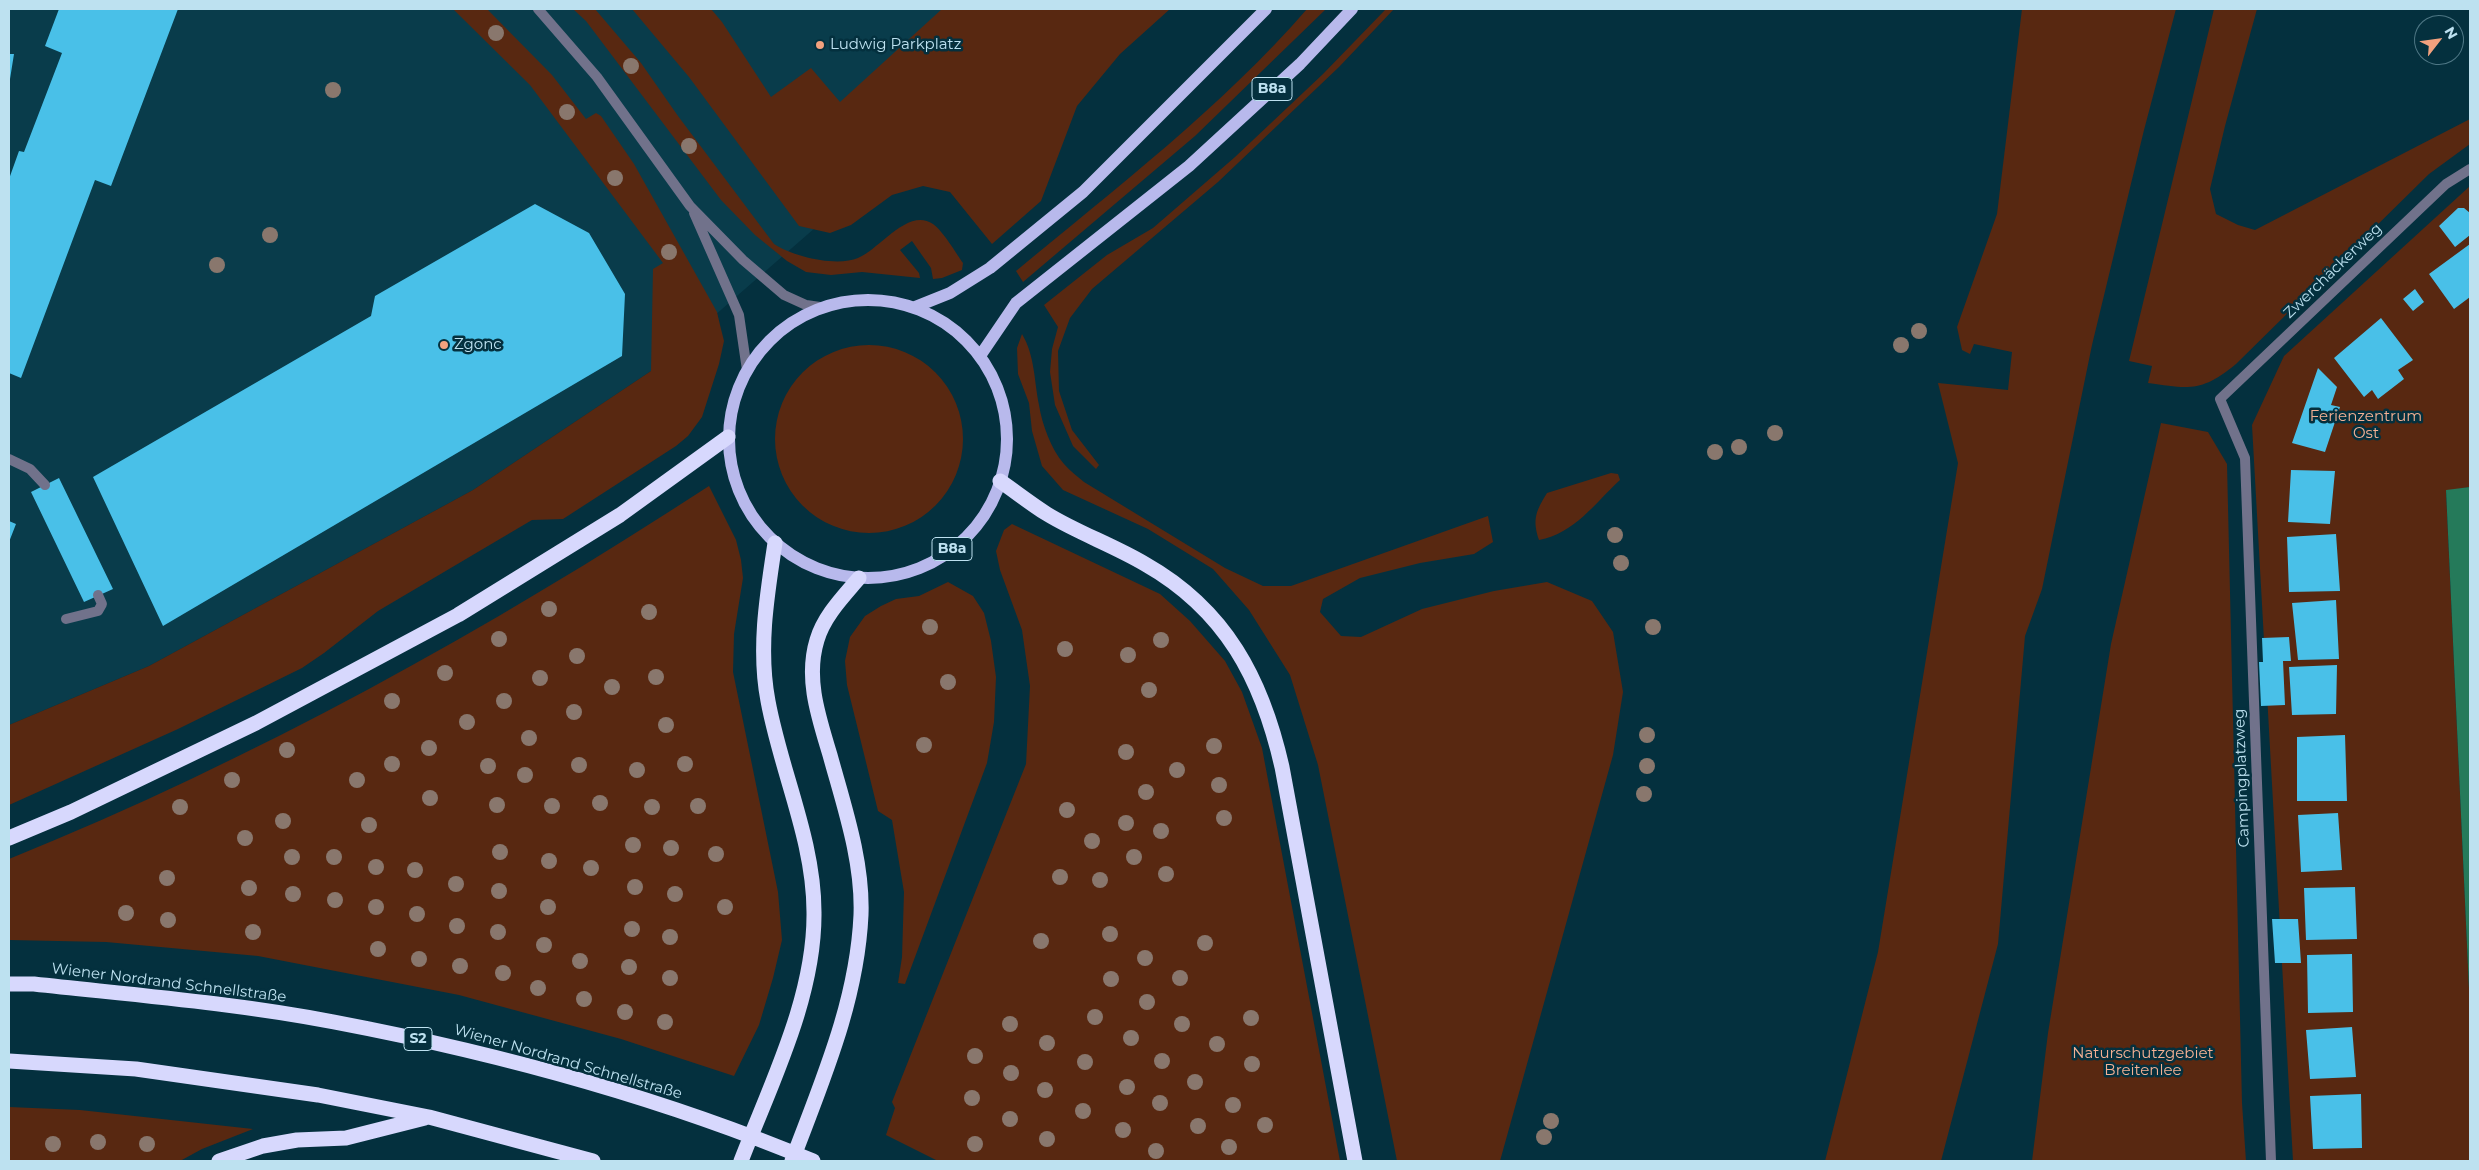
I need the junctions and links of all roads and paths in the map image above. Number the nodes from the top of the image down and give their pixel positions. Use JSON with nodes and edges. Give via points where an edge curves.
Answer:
{"nodes":[{"id":1,"x":538,"y":9,"type":"edge"},
{"id":2,"x":1266,"y":9,"type":"edge"},
{"id":3,"x":1352,"y":9,"type":"edge"},
{"id":4,"x":2470,"y":169,"type":"edge"},
{"id":5,"x":690,"y":206,"type":"junction"},
{"id":6,"x":820,"y":307,"type":"junction"},
{"id":7,"x":915,"y":307,"type":"junction"},
{"id":8,"x":980,"y":356,"type":"junction"},
{"id":9,"x":748,"y":370,"type":"junction"},
{"id":10,"x":2220,"y":399,"type":"joint"},
{"id":11,"x":728,"y":437,"type":"junction"},
{"id":12,"x":9,"y":459,"type":"edge"},
{"id":13,"x":1000,"y":481,"type":"junction"},
{"id":14,"x":45,"y":485,"type":"dead end"},
{"id":15,"x":775,"y":543,"type":"junction"},
{"id":16,"x":859,"y":578,"type":"junction"},
{"id":17,"x":98,"y":595,"type":"dead end"},
{"id":18,"x":66,"y":619,"type":"dead end"},
{"id":19,"x":9,"y":838,"type":"edge"},
{"id":20,"x":9,"y":984,"type":"edge"},
{"id":21,"x":9,"y":1061,"type":"edge"},
{"id":22,"x":429,"y":1117,"type":"junction"},
{"id":23,"x":219,"y":1161,"type":"edge"},
{"id":24,"x":593,"y":1161,"type":"edge"},
{"id":25,"x":741,"y":1161,"type":"edge"},
{"id":26,"x":792,"y":1161,"type":"edge"},
{"id":27,"x":813,"y":1161,"type":"edge"},
{"id":28,"x":1355,"y":1161,"type":"edge"},
{"id":29,"x":2272,"y":1161,"type":"edge"}],
"edges":[{"from":1,"to":5,"type":"street","via":[[597,77]]},
{"from":2,"to":7,"type":"main road","via":[[1083,192],[990,268],[950,293]]},
{"from":3,"to":8,"type":"main road","number":"B8a","via":[[1300,64],[1189,166],[1016,303]]},
{"from":4,"to":10,"type":"street","name":"Zwerchäckerweg","via":[[2446,184]]},
{"from":5,"to":6,"type":"street","via":[[784,296]]},
{"from":5,"to":9,"type":"street","via":[[739,315]]},
{"from":6,"to":7,"type":"main road","number":"B8a","via":[[868,299]]},
{"from":6,"to":9,"type":"main road","number":"B8a","via":[[783,328],[752,360]]},
{"from":7,"to":8,"type":"main road","number":"B8a","via":[[951,327]]},
{"from":8,"to":13,"type":"main road","number":"B8a","via":[[1000,395],[1007,438]]},
{"from":9,"to":11,"type":"main road","number":"B8a","via":[[734,397]]},
{"from":10,"to":29,"type":"street","name":"Campingplatzweg","via":[[2245,458]]},
{"from":11,"to":15,"type":"main road","number":"B8a","via":[[733,476],[749,513]]},
{"from":11,"to":19,"type":"highway","via":[[620,515],[458,615],[256,722]]},
{"from":12,"to":14,"type":"street","via":[[30,469]]},
{"from":13,"to":16,"type":"main road","number":"B8a","via":[[983,517],[956,547],[927,565],[902,573]]},
{"from":13,"to":28,"type":"highway","via":[[1046,514],[1146,564],[1180,588],[1223,631],[1253,677],[1273,726],[1282,767]]},
{"from":15,"to":16,"type":"main road","number":"B8a","via":[[814,567]]},
{"from":15,"to":25,"type":"highway","via":[[764,627],[764,660],[768,699],[807,853],[814,911],[813,953],[801,1005]]},
{"from":16,"to":26,"type":"highway","via":[[828,617],[817,639],[812,660],[817,710],[858,872],[861,913],[856,966],[845,1018]]},
{"from":17,"to":18,"type":"street","via":[[102,604],[98,611]]},
{"from":20,"to":27,"type":"highway","name":"Wiener Nordrand Schnellstraße","number":"S2","via":[[210,1003],[332,1021],[467,1050],[632,1096]]},
{"from":21,"to":22,"type":"highway","via":[[136,1069],[234,1082]]},
{"from":22,"to":23,"type":"highway","via":[[346,1138],[297,1140],[263,1146]]},
{"from":22,"to":24,"type":"highway"}]}
